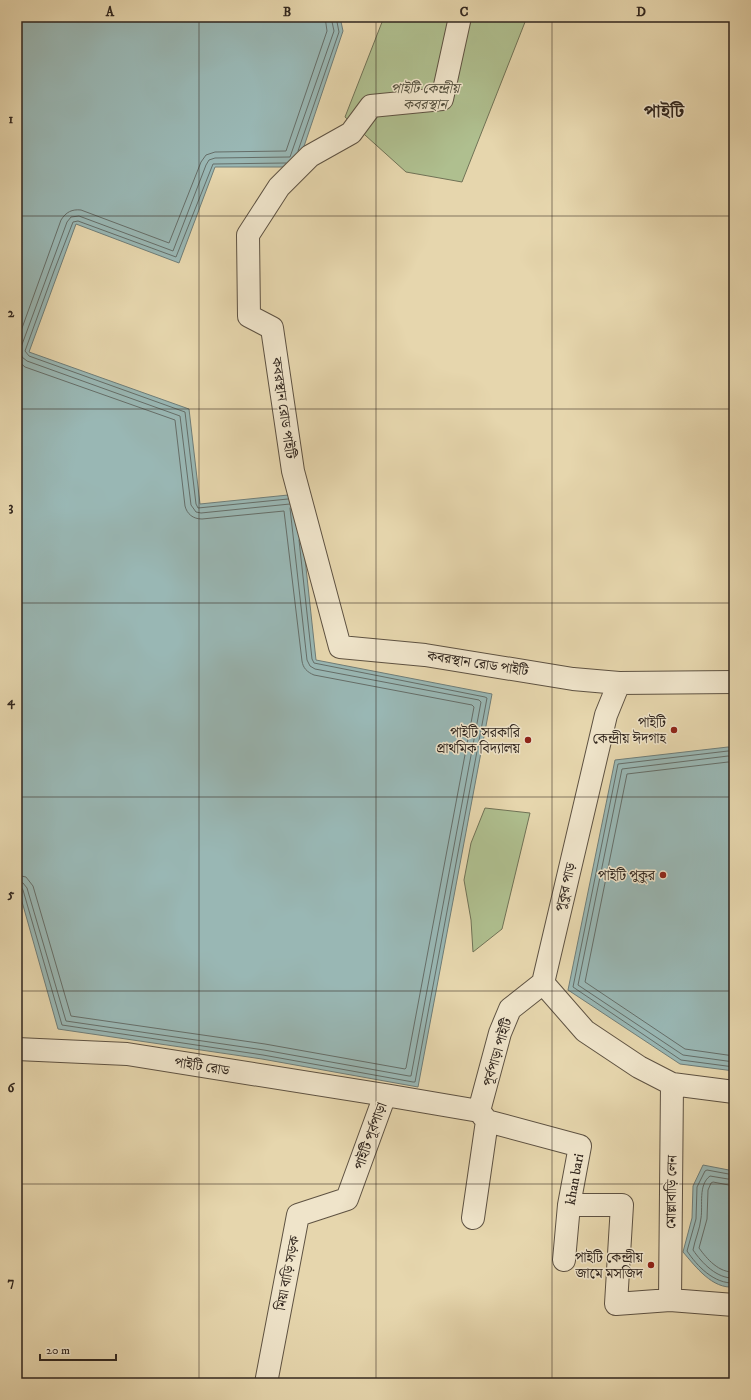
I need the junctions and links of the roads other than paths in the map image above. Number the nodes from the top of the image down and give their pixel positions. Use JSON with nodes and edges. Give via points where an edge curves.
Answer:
{"nodes":[{"id":1,"x":460,"y":17,"type":"edge"},
{"id":2,"x":734,"y":682,"type":"edge"},
{"id":3,"x":619,"y":683,"type":"junction"},
{"id":4,"x":543,"y":983,"type":"junction"},
{"id":5,"x":17,"y":1049,"type":"edge"},
{"id":6,"x":672,"y":1084,"type":"junction"},
{"id":7,"x":734,"y":1092,"type":"edge"},
{"id":8,"x":385,"y":1095,"type":"junction"},
{"id":9,"x":483,"y":1116,"type":"junction"},
{"id":10,"x":347,"y":1199,"type":"joint"},
{"id":11,"x":569,"y":1205,"type":"junction"},
{"id":12,"x":473,"y":1218,"type":"dead end"},
{"id":13,"x":564,"y":1260,"type":"dead end"},
{"id":14,"x":670,"y":1300,"type":"junction"},
{"id":15,"x":734,"y":1306,"type":"edge"},
{"id":16,"x":266,"y":1383,"type":"edge"}],
"edges":[{"from":1,"to":3,"type":"street","name":"কবরস্থান রোড পাইটি","via":[[442,99],[371,106],[351,133],[310,156],[279,187],[248,235],[249,316],[272,328],[293,471],[340,647],[425,655]]},
{"from":2,"to":3,"type":"street"},
{"from":3,"to":4,"type":"street","name":"পুকুর পাড়","via":[[606,715]]},
{"from":4,"to":6,"type":"street","via":[[585,1031],[639,1068]]},
{"from":4,"to":9,"type":"street","name":"পূর্বপাড়া পাইটি","via":[[510,1009],[500,1034]]},
{"from":5,"to":8,"type":"street","name":"পাইটি রোড","via":[[127,1054]]},
{"from":6,"to":7,"type":"street"},
{"from":6,"to":14,"type":"street","name":"মোল্লাবাড়ি লেন"},
{"from":8,"to":9,"type":"street","name":"পাইটি পূর্বপাড়া"},
{"from":8,"to":10,"type":"street","name":"পাইটি পূর্বপাড়া"},
{"from":9,"to":11,"type":"street","name":"khan bari","via":[[580,1146]]},
{"from":9,"to":12,"type":"street"},
{"from":10,"to":16,"type":"street","name":"মিয়া বাড়ি সড়ক","via":[[298,1215]]},
{"from":11,"to":13,"type":"street","name":"khan bari"},
{"from":11,"to":14,"type":"street","via":[[622,1205],[616,1304]]},
{"from":14,"to":15,"type":"street"}]}
